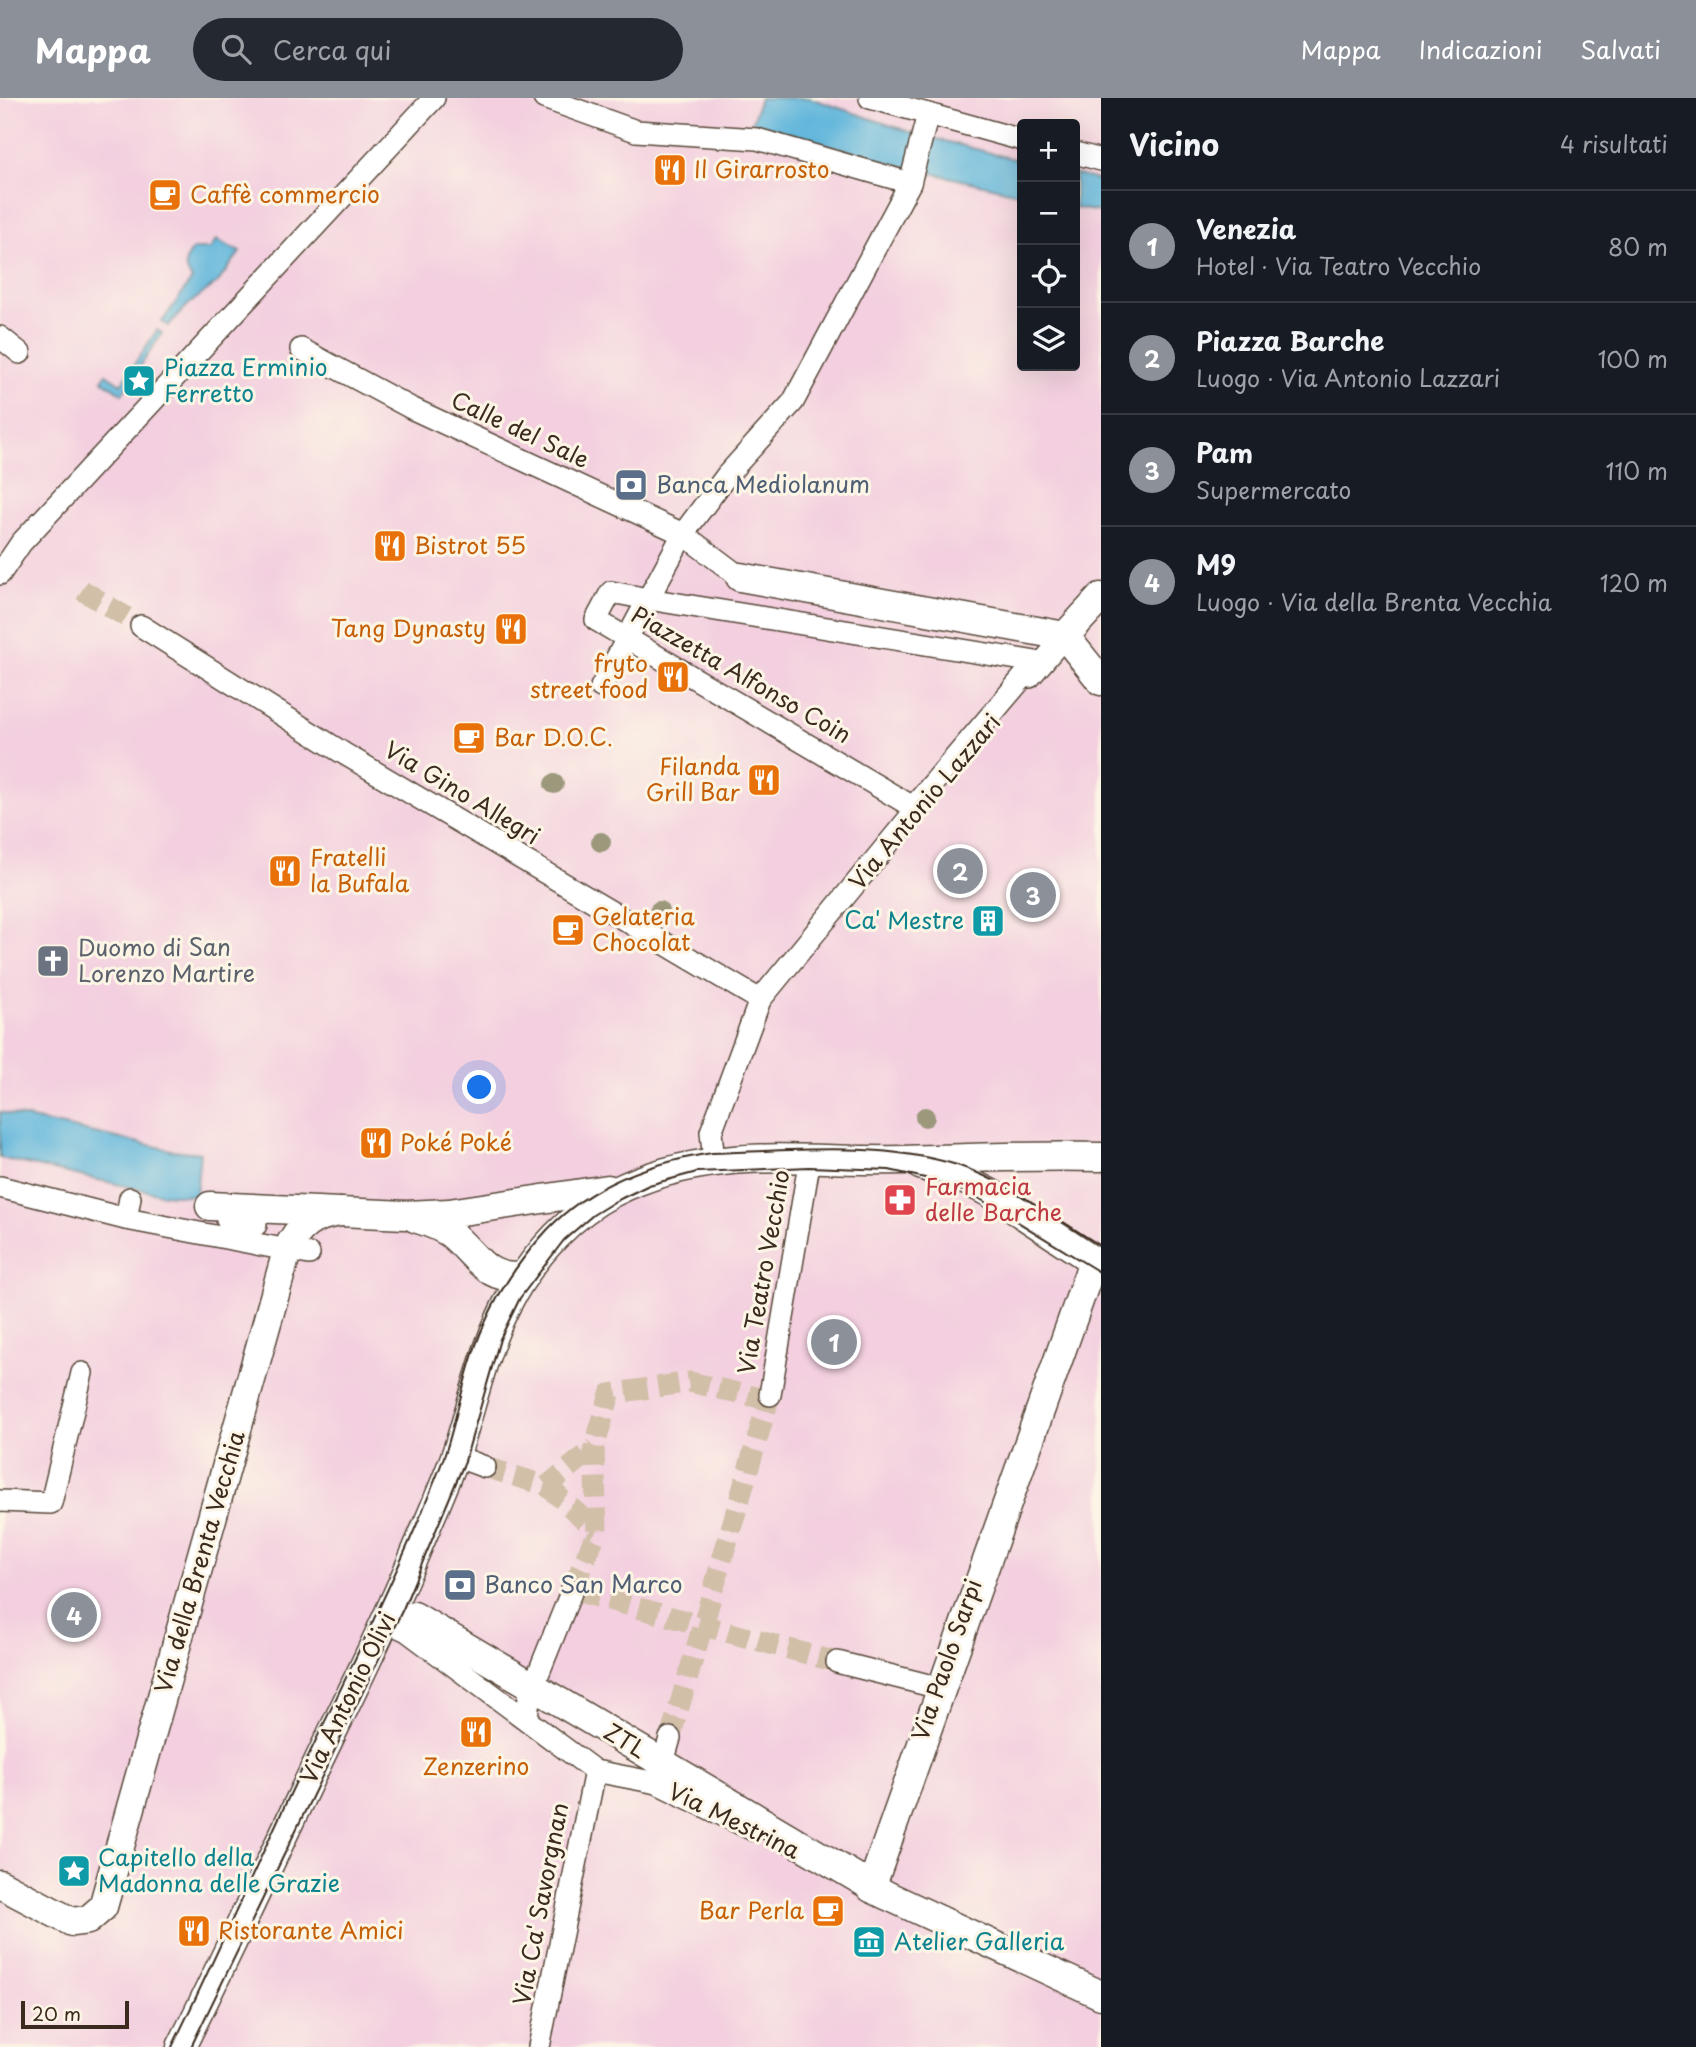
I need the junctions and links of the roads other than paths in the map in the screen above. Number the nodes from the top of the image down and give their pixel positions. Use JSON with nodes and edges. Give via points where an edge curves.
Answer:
{"nodes":[{"id":1,"x":434,"y":98,"type":"edge"},
{"id":2,"x":544,"y":98,"type":"edge"},
{"id":3,"x":870,"y":98,"type":"edge"},
{"id":4,"x":926,"y":122,"type":"junction"},
{"id":5,"x":1017,"y":139,"type":"edge"},
{"id":6,"x":1080,"y":154,"type":"edge"},
{"id":7,"x":1101,"y":160,"type":"edge"},
{"id":8,"x":912,"y":177,"type":"junction"},
{"id":9,"x":0,"y":337,"type":"edge"},
{"id":10,"x":301,"y":349,"type":"dead end"},
{"id":11,"x":20,"y":354,"type":"dead end"},
{"id":12,"x":683,"y":534,"type":"junction"},
{"id":13,"x":0,"y":574,"type":"edge"},
{"id":14,"x":740,"y":577,"type":"joint"},
{"id":15,"x":1101,"y":597,"type":"edge"},
{"id":16,"x":648,"y":599,"type":"junction"},
{"id":17,"x":141,"y":626,"type":"tunnel mouth"},
{"id":18,"x":1065,"y":636,"type":"junction"},
{"id":19,"x":627,"y":638,"type":"junction"},
{"id":20,"x":1101,"y":681,"type":"edge"},
{"id":21,"x":601,"y":687,"type":"dead end"},
{"id":22,"x":760,"y":1000,"type":"junction"},
{"id":23,"x":1101,"y":1157,"type":"edge"},
{"id":24,"x":810,"y":1158,"type":"junction"},
{"id":25,"x":900,"y":1160,"type":"junction"},
{"id":26,"x":714,"y":1161,"type":"junction"},
{"id":27,"x":632,"y":1184,"type":"junction"},
{"id":28,"x":0,"y":1187,"type":"edge"},
{"id":29,"x":341,"y":1212,"type":"junction"},
{"id":30,"x":219,"y":1213,"type":"joint"},
{"id":31,"x":406,"y":1215,"type":"junction"},
{"id":32,"x":256,"y":1226,"type":"dead end"},
{"id":33,"x":298,"y":1252,"type":"junction"},
{"id":34,"x":1095,"y":1265,"type":"edge"},
{"id":35,"x":524,"y":1276,"type":"junction"},
{"id":36,"x":82,"y":1373,"type":"dead end"},
{"id":37,"x":1049,"y":1373,"type":"dead end"},
{"id":38,"x":770,"y":1395,"type":"tunnel mouth"},
{"id":39,"x":1027,"y":1433,"type":"dead end"},
{"id":40,"x":455,"y":1456,"type":"junction"},
{"id":41,"x":485,"y":1467,"type":"tunnel mouth"},
{"id":42,"x":0,"y":1501,"type":"edge"},
{"id":43,"x":572,"y":1590,"type":"dead end"},
{"id":44,"x":414,"y":1616,"type":"dead end"},
{"id":45,"x":386,"y":1620,"type":"junction"},
{"id":46,"x":837,"y":1662,"type":"tunnel mouth"},
{"id":47,"x":936,"y":1687,"type":"junction"},
{"id":48,"x":527,"y":1719,"type":"junction"},
{"id":49,"x":670,"y":1738,"type":"tunnel mouth"},
{"id":50,"x":595,"y":1771,"type":"junction"},
{"id":51,"x":657,"y":1783,"type":"junction"},
{"id":52,"x":0,"y":1884,"type":"edge"},
{"id":53,"x":883,"y":1894,"type":"junction"},
{"id":54,"x":1101,"y":1995,"type":"edge"},
{"id":55,"x":181,"y":2047,"type":"edge"},
{"id":56,"x":539,"y":2047,"type":"edge"}],
"edges":[{"from":1,"to":13,"type":"street","via":[[21,543]]},
{"from":2,"to":8,"type":"street","via":[[636,131],[757,139]]},
{"from":3,"to":4,"type":"street"},
{"from":4,"to":5,"type":"street"},
{"from":4,"to":8,"type":"street"},
{"from":6,"to":7,"type":"street"},
{"from":8,"to":12,"type":"street","via":[[793,402],[727,475]]},
{"from":9,"to":11,"type":"street"},
{"from":10,"to":12,"type":"street","name":"Calle del Sale","via":[[411,408]]},
{"from":12,"to":14,"type":"street"},
{"from":12,"to":16,"type":"street"},
{"from":14,"to":18,"type":"street"},
{"from":15,"to":18,"type":"street"},
{"from":16,"to":19,"type":"street"},
{"from":16,"to":19,"type":"street","name":"Piazzetta Alfonso Coin","via":[[611,592],[596,620]]},
{"from":16,"to":19,"type":"street","name":"Piazzetta Alfonso Coin","via":[[1036,662],[913,807]]},
{"from":17,"to":22,"type":"street","name":"Via Gino Allegri","via":[[343,753]]},
{"from":18,"to":20,"type":"street"},
{"from":18,"to":22,"type":"street","name":"Via Antonio Lazzari"},
{"from":19,"to":21,"type":"street"},
{"from":22,"to":26,"type":"street","name":"Via Antonio Lazzari","via":[[711,1132]]},
{"from":23,"to":25,"type":"street"},
{"from":24,"to":25,"type":"street"},
{"from":24,"to":26,"type":"street"},
{"from":24,"to":38,"type":"street","name":"Via Teatro Vecchio"},
{"from":25,"to":34,"type":"street","via":[[978,1186]]},
{"from":26,"to":27,"type":"street"},
{"from":27,"to":31,"type":"street","via":[[449,1213]]},
{"from":27,"to":35,"type":"street","name":"Via Antonio Olivi","via":[[580,1214]]},
{"from":28,"to":33,"type":"street","via":[[128,1208]]},
{"from":29,"to":30,"type":"street"},
{"from":29,"to":31,"type":"street"},
{"from":29,"to":33,"type":"street","name":"Via della Brenta Vecchia","via":[[317,1216],[302,1226],[296,1232]]},
{"from":30,"to":32,"type":"street"},
{"from":31,"to":35,"type":"street","via":[[442,1228],[498,1276]]},
{"from":33,"to":52,"type":"street","name":"Via della Brenta Vecchia","via":[[103,1907],[88,1920],[72,1922]]},
{"from":34,"to":37,"type":"street"},
{"from":34,"to":53,"type":"street"},
{"from":35,"to":40,"type":"street","name":"Via Antonio Olivi","via":[[491,1339]]},
{"from":36,"to":42,"type":"street","via":[[51,1503]]},
{"from":39,"to":47,"type":"street","name":"Via Paolo Sarpi"},
{"from":40,"to":41,"type":"street"},
{"from":40,"to":45,"type":"street","name":"Via Antonio Olivi"},
{"from":43,"to":48,"type":"street","via":[[529,1697]]},
{"from":44,"to":53,"type":"street","name":"ZTL"},
{"from":45,"to":48,"type":"street","name":"Via Mestrina"},
{"from":45,"to":55,"type":"street","name":"Via Antonio Olivi"},
{"from":46,"to":47,"type":"street"},
{"from":47,"to":53,"type":"street","name":"Via Paolo Sarpi"},
{"from":48,"to":50,"type":"street","name":"Via Mestrina"},
{"from":49,"to":51,"type":"street"},
{"from":50,"to":51,"type":"street","name":"Via Mestrina"},
{"from":50,"to":56,"type":"street","name":"Via Ca' Savorgnan"},
{"from":51,"to":53,"type":"street","name":"Via Mestrina"},
{"from":53,"to":54,"type":"street","name":"Via Mestrina"}]}
